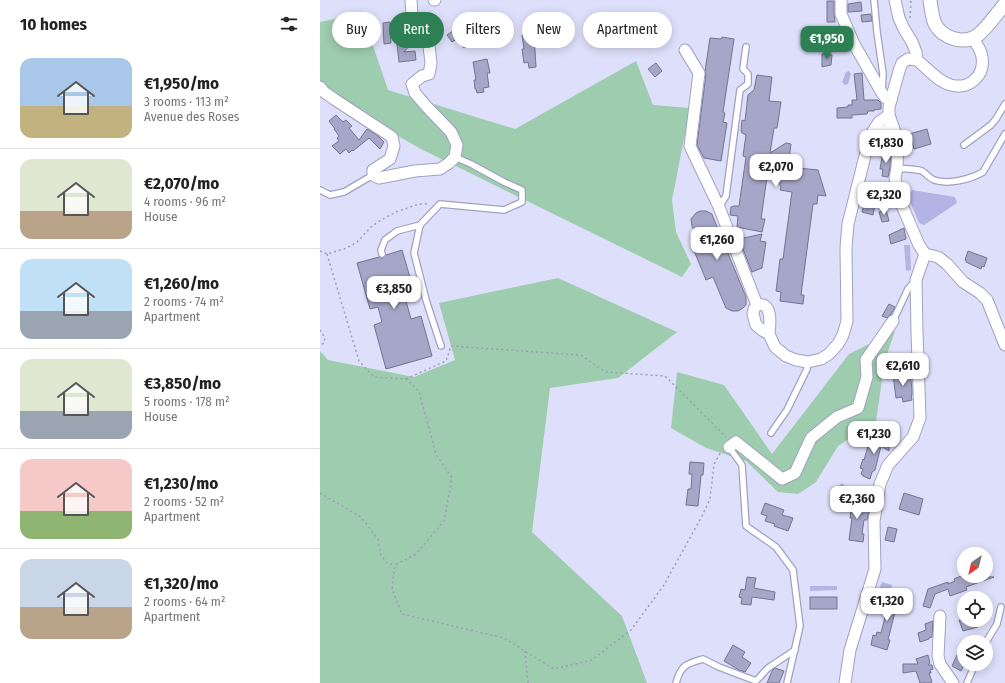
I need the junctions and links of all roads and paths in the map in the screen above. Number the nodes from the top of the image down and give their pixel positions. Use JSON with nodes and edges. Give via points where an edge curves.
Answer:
{"nodes":[{"id":1,"x":411,"y":0,"type":"edge"},
{"id":2,"x":841,"y":0,"type":"edge"},
{"id":3,"x":874,"y":0,"type":"edge"},
{"id":4,"x":895,"y":0,"type":"edge"},
{"id":5,"x":930,"y":0,"type":"edge"},
{"id":6,"x":1005,"y":4,"type":"edge"},
{"id":7,"x":972,"y":38,"type":"junction"},
{"id":8,"x":746,"y":47,"type":"dead end"},
{"id":9,"x":684,"y":50,"type":"dead end"},
{"id":10,"x":917,"y":60,"type":"junction"},
{"id":11,"x":320,"y":87,"type":"edge"},
{"id":12,"x":886,"y":96,"type":"junction"},
{"id":13,"x":1005,"y":104,"type":"edge"},
{"id":14,"x":889,"y":115,"type":"junction"},
{"id":15,"x":893,"y":126,"type":"junction"},
{"id":16,"x":1005,"y":134,"type":"edge"},
{"id":17,"x":868,"y":145,"type":"junction"},
{"id":18,"x":964,"y":145,"type":"dead end"},
{"id":19,"x":455,"y":157,"type":"junction"},
{"id":20,"x":897,"y":168,"type":"junction"},
{"id":21,"x":373,"y":175,"type":"junction"},
{"id":22,"x":320,"y":190,"type":"edge"},
{"id":23,"x":440,"y":204,"type":"junction"},
{"id":24,"x":719,"y":207,"type":"junction"},
{"id":25,"x":420,"y":225,"type":"junction"},
{"id":26,"x":320,"y":251,"type":"edge"},
{"id":27,"x":327,"y":254,"type":"junction"},
{"id":28,"x":382,"y":254,"type":"dead end"},
{"id":29,"x":926,"y":254,"type":"junction"},
{"id":30,"x":916,"y":280,"type":"junction"},
{"id":31,"x":757,"y":305,"type":"junction"},
{"id":32,"x":893,"y":321,"type":"joint"},
{"id":33,"x":320,"y":330,"type":"edge"},
{"id":34,"x":769,"y":334,"type":"junction"},
{"id":35,"x":320,"y":345,"type":"edge"},
{"id":36,"x":1005,"y":345,"type":"edge"},
{"id":37,"x":441,"y":346,"type":"dead end"},
{"id":38,"x":808,"y":362,"type":"junction"},
{"id":39,"x":406,"y":379,"type":"junction"},
{"id":40,"x":771,"y":433,"type":"dead end"},
{"id":41,"x":733,"y":444,"type":"junction"},
{"id":42,"x":320,"y":493,"type":"edge"},
{"id":43,"x":395,"y":565,"type":"junction"},
{"id":44,"x":1001,"y":607,"type":"dead end"},
{"id":45,"x":940,"y":616,"type":"dead end"},
{"id":46,"x":990,"y":635,"type":"edge"},
{"id":47,"x":795,"y":650,"type":"junction"},
{"id":48,"x":525,"y":651,"type":"junction"},
{"id":49,"x":972,"y":671,"type":"edge"},
{"id":50,"x":528,"y":683,"type":"edge"},
{"id":51,"x":676,"y":683,"type":"edge"},
{"id":52,"x":788,"y":683,"type":"edge"},
{"id":53,"x":845,"y":683,"type":"edge"},
{"id":54,"x":953,"y":683,"type":"edge"},
{"id":55,"x":967,"y":683,"type":"edge"}],
"edges":[{"from":1,"to":19,"type":"street","via":[[412,15],[429,46],[431,63],[429,74],[412,84],[415,93],[451,132],[457,145]]},
{"from":2,"to":12,"type":"street","via":[[841,14],[854,44]]},
{"from":3,"to":12,"type":"lane"},
{"from":4,"to":10,"type":"street","via":[[899,18],[912,42]]},
{"from":5,"to":7,"type":"street","via":[[936,26],[941,32],[958,40]]},
{"from":6,"to":7,"type":"street","via":[[984,29]]},
{"from":7,"to":10,"type":"street","via":[[979,48],[982,64],[976,79],[969,84],[950,85],[936,77]]},
{"from":8,"to":24,"type":"lane","via":[[743,69],[748,74],[748,84],[740,90],[726,196]]},
{"from":9,"to":24,"type":"street","via":[[699,74],[690,146]]},
{"from":10,"to":12,"type":"street","via":[[908,59],[902,63]]},
{"from":11,"to":21,"type":"street","via":[[392,137],[394,146],[390,159],[373,170]]},
{"from":12,"to":14,"type":"street"},
{"from":13,"to":18,"type":"lane","via":[[991,125]]},
{"from":14,"to":15,"type":"street"},
{"from":14,"to":17,"type":"street","via":[[876,125]]},
{"from":15,"to":17,"type":"street"},
{"from":15,"to":20,"type":"street","via":[[898,141]]},
{"from":16,"to":20,"type":"lane","via":[[983,172],[978,176],[952,182],[934,180],[923,171]]},
{"from":17,"to":38,"type":"street","via":[[848,224],[847,321],[843,335],[829,354]]},
{"from":19,"to":21,"type":"street","via":[[440,169],[379,178]]},
{"from":19,"to":23,"type":"lane","via":[[522,190],[522,202],[504,210]]},
{"from":20,"to":29,"type":"street","via":[[895,178],[898,196],[919,245]]},
{"from":21,"to":22,"type":"lane","via":[[344,192],[330,195]]},
{"from":23,"to":25,"type":"lane"},
{"from":23,"to":27,"type":"path","via":[[419,204],[396,212],[371,227],[357,242]]},
{"from":24,"to":31,"type":"street"},
{"from":25,"to":28,"type":"lane","via":[[397,231],[385,240]]},
{"from":25,"to":37,"type":"lane","via":[[414,253]]},
{"from":26,"to":27,"type":"path"},
{"from":27,"to":39,"type":"path","via":[[359,361],[374,377]]},
{"from":29,"to":30,"type":"street"},
{"from":29,"to":36,"type":"street","via":[[938,257],[963,282],[984,296]]},
{"from":30,"to":32,"type":"lane","via":[[908,289]]},
{"from":30,"to":53,"type":"street","via":[[920,418],[913,437],[888,465],[880,484],[874,521],[875,569],[850,650]]},
{"from":31,"to":34,"type":"street","via":[[753,314],[756,325]]},
{"from":31,"to":34,"type":"street","via":[[767,308],[770,316]]},
{"from":32,"to":41,"type":"street","via":[[866,360],[867,377],[858,408],[837,417],[811,438],[796,474],[782,479]]},
{"from":33,"to":35,"type":"path","via":[[325,338],[324,343]]},
{"from":34,"to":38,"type":"street","via":[[775,347],[786,356]]},
{"from":38,"to":40,"type":"lane","via":[[787,410]]},
{"from":39,"to":41,"type":"path","via":[[446,361],[452,346],[581,356],[605,372],[665,376]]},
{"from":39,"to":43,"type":"path","via":[[419,391],[436,454],[452,478],[444,520],[416,554]]},
{"from":41,"to":47,"type":"lane","via":[[742,465],[746,526],[776,547],[793,570],[800,626]]},
{"from":41,"to":48,"type":"path","via":[[722,450],[714,464],[710,499],[702,516],[664,585],[631,630],[592,660],[554,669]]},
{"from":42,"to":43,"type":"path","via":[[361,517],[378,539],[381,555],[387,563]]},
{"from":43,"to":48,"type":"path","via":[[392,589],[402,614],[504,638]]},
{"from":44,"to":46,"type":"lane","via":[[997,624]]},
{"from":45,"to":54,"type":"street","via":[[938,656],[940,664]]},
{"from":47,"to":51,"type":"lane","via":[[768,668],[756,681],[703,659],[688,663],[679,672]]},
{"from":47,"to":52,"type":"lane"},
{"from":48,"to":50,"type":"path"},
{"from":49,"to":55,"type":"lane"}]}
